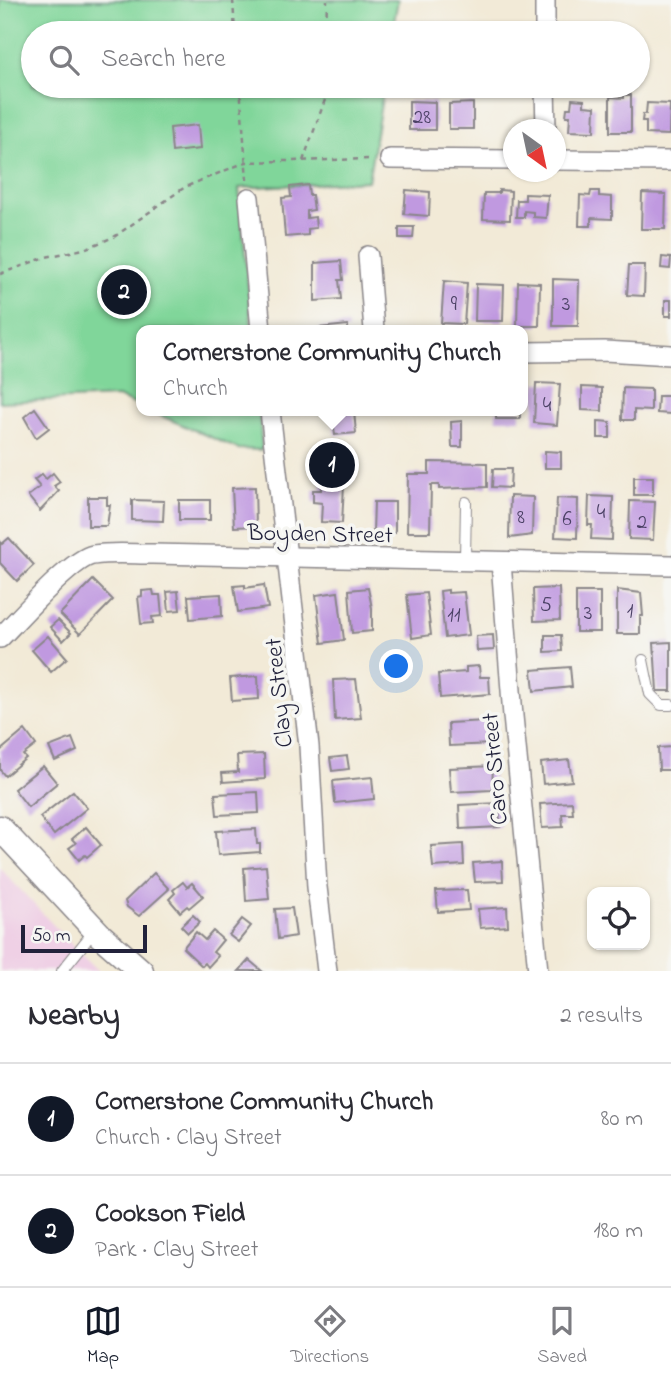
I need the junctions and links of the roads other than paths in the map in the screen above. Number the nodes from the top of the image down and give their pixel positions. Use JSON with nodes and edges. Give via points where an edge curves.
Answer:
{"nodes":[{"id":1,"x":545,"y":0,"type":"edge"},
{"id":2,"x":545,"y":21,"type":"edge"},
{"id":3,"x":545,"y":98,"type":"edge"},
{"id":4,"x":546,"y":119,"type":"edge"},
{"id":5,"x":390,"y":159,"type":"road end"},
{"id":6,"x":503,"y":160,"type":"edge"},
{"id":7,"x":566,"y":160,"type":"edge"},
{"id":8,"x":671,"y":162,"type":"edge"},
{"id":9,"x":249,"y":198,"type":"road end"},
{"id":10,"x":368,"y":256,"type":"dead end"},
{"id":11,"x":261,"y":325,"type":"edge"},
{"id":12,"x":374,"y":325,"type":"edge"},
{"id":13,"x":528,"y":352,"type":"edge"},
{"id":14,"x":671,"y":355,"type":"edge"},
{"id":15,"x":271,"y":416,"type":"edge"},
{"id":16,"x":466,"y":502,"type":"dead end"},
{"id":17,"x":287,"y":557,"type":"junction"},
{"id":18,"x":465,"y":559,"type":"junction"},
{"id":19,"x":502,"y":562,"type":"junction"},
{"id":20,"x":671,"y":565,"type":"edge"},
{"id":21,"x":0,"y":638,"type":"edge"},
{"id":22,"x":643,"y":660,"type":"dead end"},
{"id":23,"x":671,"y":705,"type":"edge"},
{"id":24,"x":0,"y":828,"type":"edge"},
{"id":25,"x":95,"y":929,"type":"junction"},
{"id":26,"x":62,"y":971,"type":"edge"},
{"id":27,"x":141,"y":971,"type":"edge"},
{"id":28,"x":327,"y":971,"type":"edge"},
{"id":29,"x":538,"y":971,"type":"edge"}],
"edges":[{"from":1,"to":2,"type":"street"},
{"from":3,"to":4,"type":"street"},
{"from":5,"to":6,"type":"street"},
{"from":7,"to":8,"type":"street"},
{"from":9,"to":11,"type":"street"},
{"from":10,"to":12,"type":"street"},
{"from":13,"to":14,"type":"street"},
{"from":15,"to":17,"type":"street","name":"Clay Street"},
{"from":16,"to":18,"type":"lane"},
{"from":17,"to":18,"type":"street","name":"Boyden Street"},
{"from":17,"to":21,"type":"street","name":"Boyden Street","via":[[92,555],[65,573]]},
{"from":17,"to":28,"type":"street","name":"Clay Street","via":[[309,746]]},
{"from":18,"to":19,"type":"street","name":"Boyden Street"},
{"from":19,"to":20,"type":"street","name":"Boyden Street"},
{"from":19,"to":29,"type":"street","name":"Caro Street"},
{"from":22,"to":23,"type":"lane","via":[[650,694],[661,705]]},
{"from":24,"to":25,"type":"street"},
{"from":25,"to":26,"type":"lane"},
{"from":25,"to":27,"type":"street"}]}
